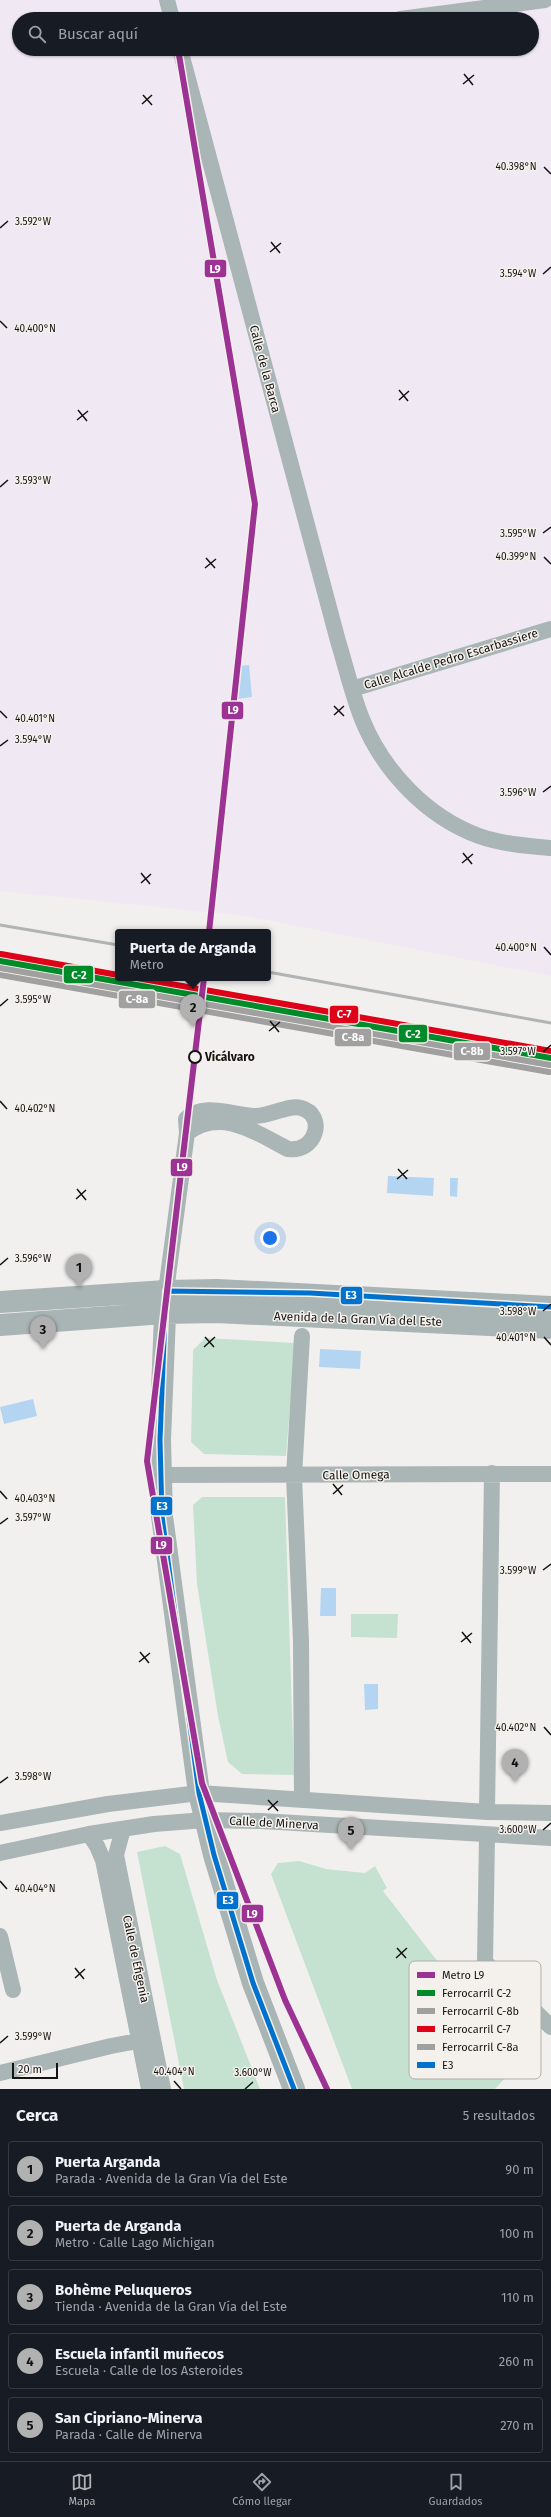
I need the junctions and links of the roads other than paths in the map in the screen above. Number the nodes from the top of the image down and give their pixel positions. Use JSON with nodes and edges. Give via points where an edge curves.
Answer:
{"nodes":[{"id":1,"x":167,"y":0,"type":"edge"},
{"id":2,"x":545,"y":0,"type":"edge"},
{"id":3,"x":170,"y":12,"type":"edge"},
{"id":4,"x":453,"y":12,"type":"edge"},
{"id":5,"x":182,"y":56,"type":"edge"},
{"id":6,"x":551,"y":629,"type":"edge"},
{"id":7,"x":352,"y":688,"type":"junction"},
{"id":8,"x":551,"y":848,"type":"edge"},
{"id":9,"x":187,"y":1132,"type":"junction"},
{"id":10,"x":166,"y":1291,"type":"junction"},
{"id":11,"x":0,"y":1302,"type":"edge"},
{"id":12,"x":551,"y":1308,"type":"edge"},
{"id":13,"x":164,"y":1313,"type":"junction"},
{"id":14,"x":0,"y":1325,"type":"edge"},
{"id":15,"x":551,"y":1328,"type":"edge"},
{"id":16,"x":302,"y":1336,"type":"dead end"},
{"id":17,"x":492,"y":1472,"type":"junction"},
{"id":18,"x":551,"y":1474,"type":"edge"},
{"id":19,"x":161,"y":1475,"type":"junction"},
{"id":20,"x":294,"y":1476,"type":"junction"},
{"id":21,"x":200,"y":1793,"type":"junction"},
{"id":22,"x":302,"y":1800,"type":"junction"},
{"id":23,"x":487,"y":1812,"type":"junction"},
{"id":24,"x":551,"y":1813,"type":"edge"},
{"id":25,"x":205,"y":1820,"type":"junction"},
{"id":26,"x":0,"y":1823,"type":"edge"},
{"id":27,"x":124,"y":1829,"type":"junction"},
{"id":28,"x":89,"y":1834,"type":"junction"},
{"id":29,"x":487,"y":1836,"type":"junction"},
{"id":30,"x":551,"y":1838,"type":"edge"},
{"id":31,"x":0,"y":1853,"type":"edge"},
{"id":32,"x":125,"y":1935,"type":"junction"},
{"id":33,"x":0,"y":1936,"type":"edge"},
{"id":34,"x":485,"y":1961,"type":"edge"},
{"id":35,"x":13,"y":1990,"type":"dead end"},
{"id":36,"x":541,"y":2017,"type":"edge"},
{"id":37,"x":551,"y":2027,"type":"edge"},
{"id":38,"x":145,"y":2039,"type":"junction"},
{"id":39,"x":0,"y":2072,"type":"edge"},
{"id":40,"x":149,"y":2089,"type":"edge"},
{"id":41,"x":163,"y":2089,"type":"edge"},
{"id":42,"x":294,"y":2089,"type":"edge"}],
"edges":[{"from":1,"to":3,"type":"street"},
{"from":2,"to":4,"type":"street"},
{"from":5,"to":7,"type":"street","name":"Calle de la Barca"},
{"from":6,"to":7,"type":"street","name":"Calle Alcalde Pedro Escarbassiere"},
{"from":7,"to":8,"type":"street","name":"Calle de la Barca","via":[[367,731],[387,764],[438,816],[480,836],[524,846]]},
{"from":9,"to":9,"type":"street","via":[[197,1125],[209,1122],[230,1122],[246,1126],[294,1150],[309,1144],[314,1138],[316,1124],[308,1112],[301,1108],[255,1116],[201,1110],[186,1119]]},
{"from":9,"to":10,"type":"street"},
{"from":10,"to":11,"type":"main road","name":"Avenida de la Gran Vía del Este"},
{"from":10,"to":12,"type":"main road","name":"Avenida de la Gran Vía del Este","via":[[282,1292]]},
{"from":10,"to":13,"type":"main road"},
{"from":13,"to":14,"type":"main road","name":"Avenida de la Gran Vía del Este"},
{"from":13,"to":15,"type":"main road","name":"Avenida de la Gran Vía del Este","via":[[216,1312]]},
{"from":13,"to":19,"type":"main road"},
{"from":16,"to":20,"type":"street"},
{"from":17,"to":18,"type":"street","name":"Calle Omega"},
{"from":17,"to":20,"type":"street","name":"Calle Omega"},
{"from":17,"to":23,"type":"street"},
{"from":19,"to":20,"type":"street","name":"Calle Omega"},
{"from":19,"to":21,"type":"main road","via":[[164,1529]]},
{"from":20,"to":22,"type":"street","via":[[301,1641]]},
{"from":21,"to":22,"type":"street","name":"Calle de Minerva"},
{"from":21,"to":25,"type":"main road"},
{"from":21,"to":26,"type":"street","name":"Calle de Minerva","via":[[108,1804]]},
{"from":22,"to":23,"type":"street","name":"Calle de Minerva"},
{"from":23,"to":24,"type":"street","name":"Calle de Minerva"},
{"from":25,"to":27,"type":"street","name":"Calle de Minerva"},
{"from":25,"to":29,"type":"street","name":"Calle de Minerva","via":[[261,1821]]},
{"from":25,"to":42,"type":"main road","via":[[253,1983]]},
{"from":27,"to":28,"type":"street","name":"Calle de Minerva"},
{"from":27,"to":32,"type":"street","name":"Calle de Efigenia","via":[[116,1855]]},
{"from":28,"to":31,"type":"street","name":"Calle de Minerva"},
{"from":28,"to":32,"type":"street","name":"Calle de Efigenia","via":[[98,1846],[103,1860]]},
{"from":29,"to":30,"type":"street","name":"Calle de Minerva"},
{"from":29,"to":34,"type":"street"},
{"from":32,"to":38,"type":"street","name":"Calle de Efigenia"},
{"from":33,"to":35,"type":"street"},
{"from":36,"to":37,"type":"street"},
{"from":38,"to":39,"type":"street"},
{"from":38,"to":40,"type":"street","name":"Calle de Efigenia"},
{"from":38,"to":41,"type":"street","name":"Calle de Efigenia"}]}
